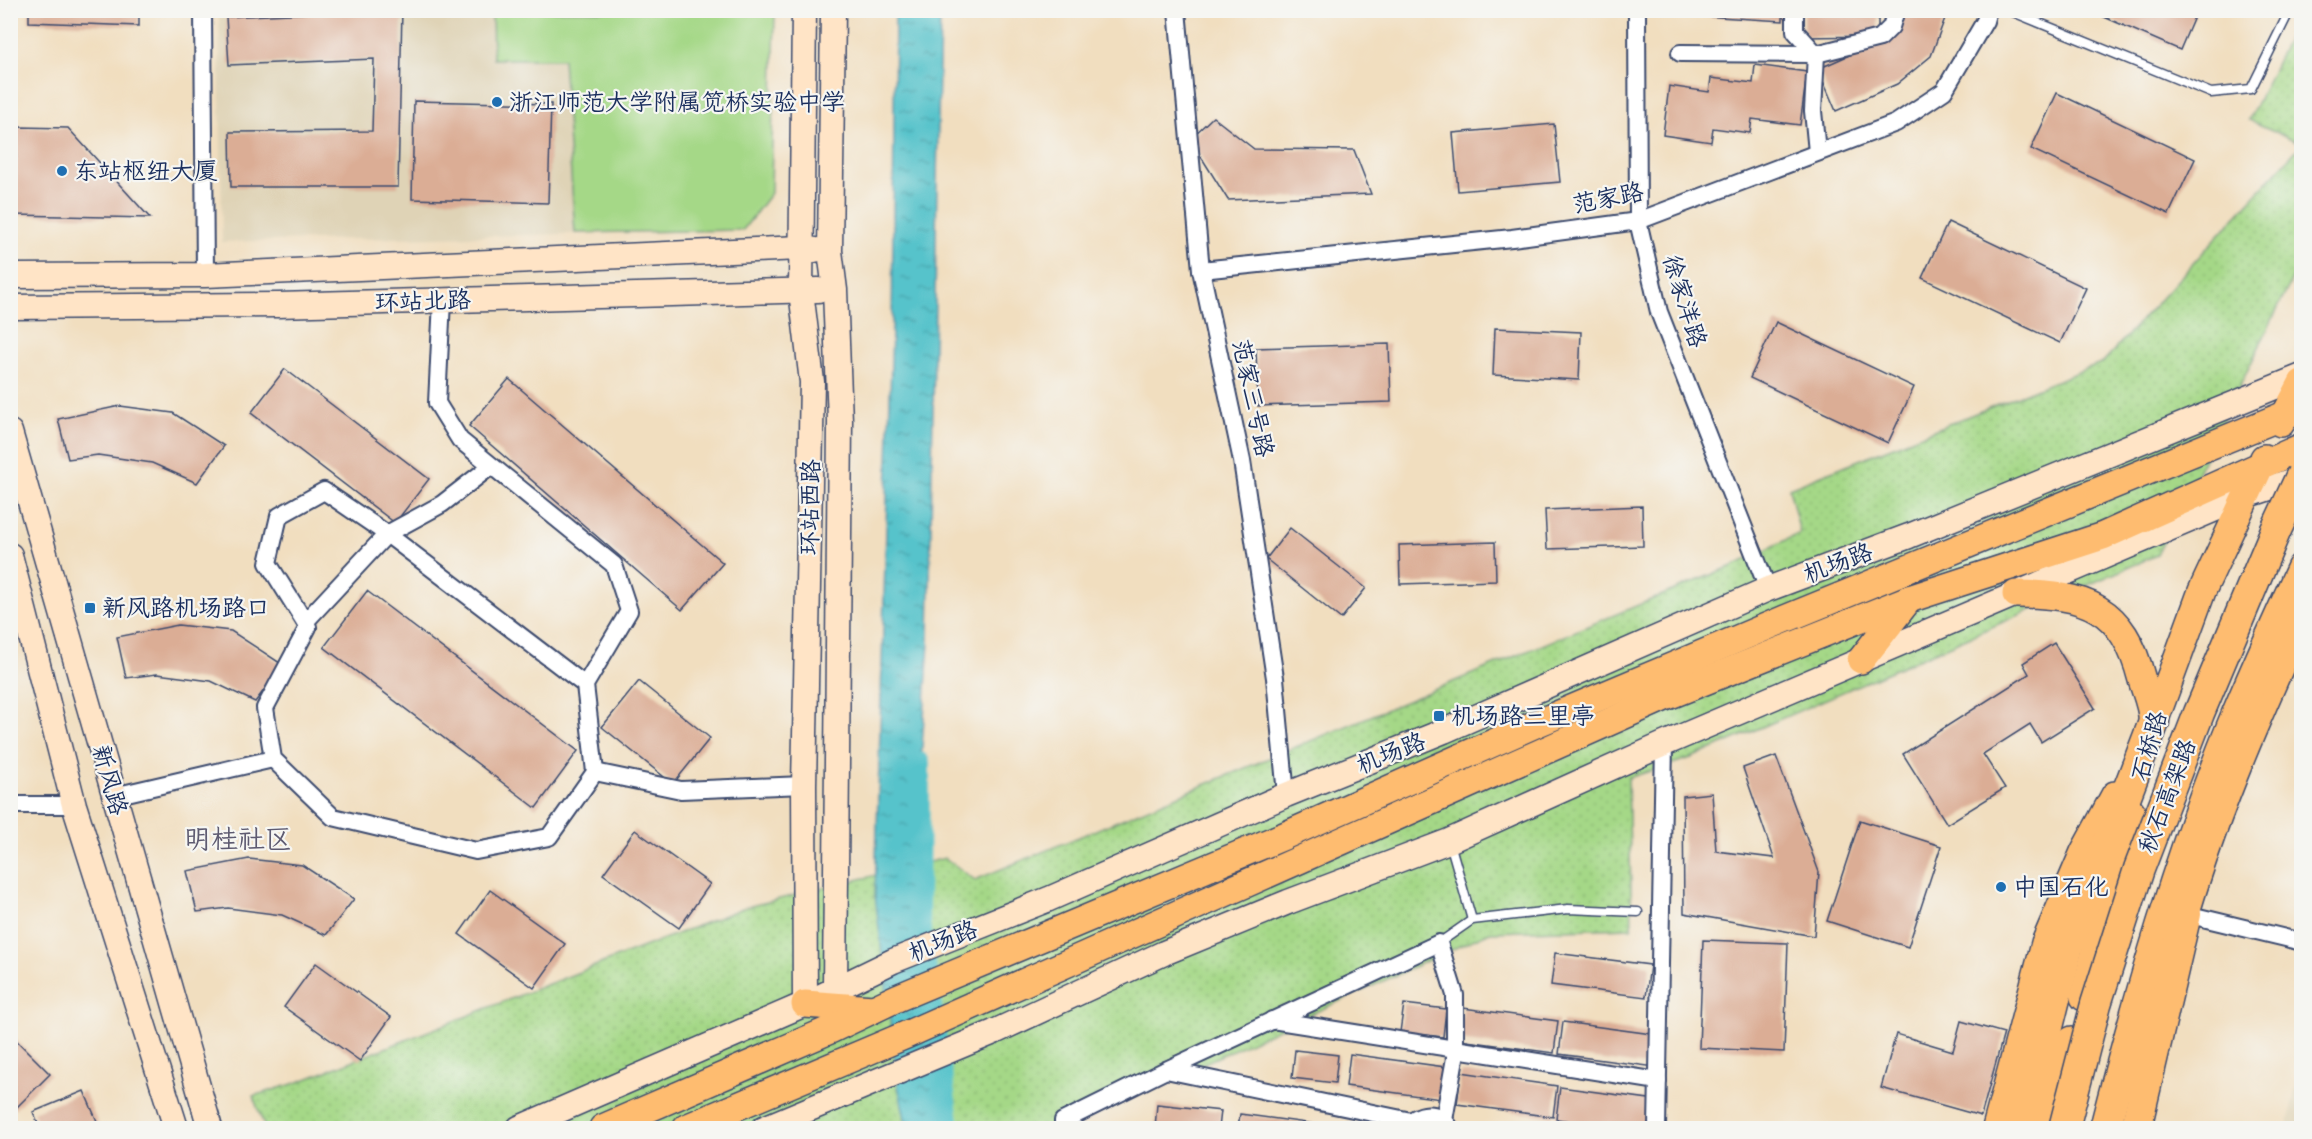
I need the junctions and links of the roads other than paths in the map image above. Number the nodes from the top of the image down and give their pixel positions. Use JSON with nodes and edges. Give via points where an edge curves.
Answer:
{"nodes":[{"id":1,"x":204,"y":10,"type":"edge"},
{"id":2,"x":804,"y":10,"type":"edge"},
{"id":3,"x":833,"y":10,"type":"edge"},
{"id":4,"x":1177,"y":10,"type":"edge"},
{"id":5,"x":1637,"y":10,"type":"edge"},
{"id":6,"x":1795,"y":10,"type":"edge"},
{"id":7,"x":1896,"y":10,"type":"edge"},
{"id":8,"x":1988,"y":10,"type":"edge"},
{"id":9,"x":2008,"y":10,"type":"edge"},
{"id":10,"x":2290,"y":10,"type":"edge"},
{"id":11,"x":1680,"y":52,"type":"dead end"},
{"id":12,"x":1816,"y":54,"type":"junction"},
{"id":13,"x":1817,"y":152,"type":"junction"},
{"id":14,"x":1638,"y":221,"type":"junction"},
{"id":15,"x":801,"y":248,"type":"junction"},
{"id":16,"x":830,"y":251,"type":"junction"},
{"id":17,"x":1201,"y":270,"type":"junction"},
{"id":18,"x":205,"y":275,"type":"junction"},
{"id":19,"x":10,"y":276,"type":"edge"},
{"id":20,"x":835,"y":290,"type":"junction"},
{"id":21,"x":801,"y":291,"type":"junction"},
{"id":22,"x":442,"y":300,"type":"junction"},
{"id":23,"x":10,"y":307,"type":"edge"},
{"id":24,"x":2301,"y":376,"type":"edge"},
{"id":25,"x":2301,"y":383,"type":"edge"},
{"id":26,"x":2294,"y":412,"type":"edge"},
{"id":27,"x":10,"y":432,"type":"edge"},
{"id":28,"x":2301,"y":447,"type":"edge"},
{"id":29,"x":2261,"y":464,"type":"junction"},
{"id":30,"x":491,"y":466,"type":"junction"},
{"id":31,"x":2301,"y":476,"type":"edge"},
{"id":32,"x":2246,"y":496,"type":"junction"},
{"id":33,"x":387,"y":534,"type":"junction"},
{"id":34,"x":10,"y":555,"type":"edge"},
{"id":35,"x":2301,"y":568,"type":"edge"},
{"id":36,"x":1768,"y":589,"type":"junction"},
{"id":37,"x":2016,"y":594,"type":"junction"},
{"id":38,"x":1909,"y":599,"type":"junction"},
{"id":39,"x":2301,"y":618,"type":"edge"},
{"id":40,"x":305,"y":622,"type":"junction"},
{"id":41,"x":1862,"y":660,"type":"junction"},
{"id":42,"x":585,"y":685,"type":"junction"},
{"id":43,"x":2154,"y":722,"type":"junction"},
{"id":44,"x":1664,"y":744,"type":"junction"},
{"id":45,"x":273,"y":759,"type":"junction"},
{"id":46,"x":595,"y":772,"type":"junction"},
{"id":47,"x":804,"y":785,"type":"junction"},
{"id":48,"x":1286,"y":795,"type":"junction"},
{"id":49,"x":114,"y":796,"type":"junction"},
{"id":50,"x":10,"y":805,"type":"edge"},
{"id":51,"x":74,"y":805,"type":"junction"},
{"id":52,"x":1449,"y":841,"type":"junction"},
{"id":53,"x":1638,"y":912,"type":"dead end"},
{"id":54,"x":2186,"y":914,"type":"junction"},
{"id":55,"x":1472,"y":920,"type":"junction"},
{"id":56,"x":2301,"y":942,"type":"edge"},
{"id":57,"x":1438,"y":943,"type":"junction"},
{"id":58,"x":835,"y":988,"type":"junction"},
{"id":59,"x":805,"y":1004,"type":"junction"},
{"id":60,"x":885,"y":1004,"type":"junction"},
{"id":61,"x":1272,"y":1020,"type":"junction"},
{"id":62,"x":1455,"y":1049,"type":"junction"},
{"id":63,"x":1166,"y":1070,"type":"junction"},
{"id":64,"x":1658,"y":1081,"type":"junction"},
{"id":65,"x":1447,"y":1124,"type":"edge"},
{"id":66,"x":1409,"y":1125,"type":"edge"},
{"id":67,"x":176,"y":1128,"type":"edge"},
{"id":68,"x":210,"y":1128,"type":"edge"},
{"id":69,"x":519,"y":1128,"type":"edge"},
{"id":70,"x":603,"y":1128,"type":"edge"},
{"id":71,"x":686,"y":1128,"type":"edge"},
{"id":72,"x":764,"y":1128,"type":"edge"},
{"id":73,"x":1063,"y":1128,"type":"edge"},
{"id":74,"x":1658,"y":1128,"type":"edge"},
{"id":75,"x":1996,"y":1128,"type":"edge"},
{"id":76,"x":2023,"y":1128,"type":"edge"},
{"id":77,"x":2047,"y":1128,"type":"edge"},
{"id":78,"x":2064,"y":1128,"type":"edge"},
{"id":79,"x":2105,"y":1128,"type":"edge"},
{"id":80,"x":2126,"y":1128,"type":"edge"},
{"id":81,"x":2136,"y":1128,"type":"edge"}],
"edges":[{"from":1,"to":18,"type":"street"},
{"from":2,"to":15,"type":"main road","name":"环站西路"},
{"from":3,"to":16,"type":"main road","name":"环站西路"},
{"from":4,"to":17,"type":"street","name":"范家三号路"},
{"from":5,"to":14,"type":"street","name":"徐家洋路"},
{"from":6,"to":12,"type":"street","via":[[1794,31]]},
{"from":7,"to":12,"type":"street","via":[[1891,27],[1880,38]]},
{"from":8,"to":13,"type":"street","name":"范家路","via":[[1944,91],[1896,123]]},
{"from":9,"to":10,"type":"lane","via":[[2211,93],[2251,89]]},
{"from":11,"to":12,"type":"street"},
{"from":12,"to":13,"type":"street","via":[[1812,111]]},
{"from":13,"to":14,"type":"street","name":"范家路"},
{"from":14,"to":17,"type":"street","name":"范家路"},
{"from":14,"to":36,"type":"street","name":"徐家洋路","via":[[1659,312]]},
{"from":15,"to":16,"type":"main road","name":"环站北路"},
{"from":15,"to":18,"type":"main road","name":"环站北路"},
{"from":15,"to":21,"type":"main road","name":"环站西路"},
{"from":16,"to":20,"type":"main road","name":"环站西路"},
{"from":17,"to":48,"type":"street","name":"范家三号路","via":[[1242,461],[1275,678]]},
{"from":18,"to":19,"type":"main road","name":"环站北路"},
{"from":20,"to":21,"type":"main road","name":"环站北路"},
{"from":20,"to":58,"type":"main road","name":"环站西路","via":[[840,421]]},
{"from":21,"to":22,"type":"main road","name":"环站北路"},
{"from":21,"to":47,"type":"main road","name":"环站西路","via":[[812,382]]},
{"from":22,"to":23,"type":"main road","name":"环站北路"},
{"from":22,"to":30,"type":"street","via":[[437,403],[460,440]]},
{"from":24,"to":36,"type":"main road","name":"机场路","via":[[1909,536]]},
{"from":25,"to":26,"type":"main road","name":"石桥路"},
{"from":26,"to":29,"type":"main road","name":"石桥路"},
{"from":26,"to":60,"type":"main road","name":"机场路","via":[[1742,637]]},
{"from":27,"to":49,"type":"main road","name":"新风路"},
{"from":28,"to":29,"type":"main road"},
{"from":29,"to":32,"type":"main road","name":"石桥路"},
{"from":29,"to":38,"type":"main road","via":[[2103,536]]},
{"from":30,"to":33,"type":"street","via":[[442,504]]},
{"from":30,"to":42,"type":"street","via":[[614,565],[629,611]]},
{"from":31,"to":32,"type":"main road"},
{"from":31,"to":78,"type":"highway","name":"秋石高架路","bridge":true,"via":[[2199,713],[2139,868],[2096,1004]]},
{"from":32,"to":37,"type":"main road"},
{"from":32,"to":43,"type":"main road","name":"石桥路","via":[[2202,591]]},
{"from":33,"to":40,"type":"street"},
{"from":33,"to":40,"type":"street","via":[[324,491],[279,516],[268,563]]},
{"from":33,"to":42,"type":"street"},
{"from":34,"to":51,"type":"main road","name":"新风路"},
{"from":35,"to":79,"type":"highway","name":"秋石高架路","via":[[2232,726],[2176,881],[2135,1010]]},
{"from":36,"to":48,"type":"main road","name":"机场路","via":[[1444,731]]},
{"from":37,"to":41,"type":"main road"},
{"from":37,"to":43,"type":"main road","via":[[2050,594],[2081,600],[2111,617],[2131,646]]},
{"from":38,"to":41,"type":"main road"},
{"from":38,"to":71,"type":"main road","via":[[1665,697],[906,1035]]},
{"from":39,"to":54,"type":"main road","via":[[2212,833]]},
{"from":40,"to":45,"type":"street","via":[[308,627],[265,708]]},
{"from":41,"to":44,"type":"main road"},
{"from":42,"to":46,"type":"street"},
{"from":43,"to":75,"type":"main road","via":[[2084,852],[2045,943]]},
{"from":43,"to":76,"type":"highway","via":[[2068,946]]},
{"from":43,"to":77,"type":"main road","name":"石桥路"},
{"from":44,"to":52,"type":"main road"},
{"from":44,"to":64,"type":"street"},
{"from":45,"to":46,"type":"street","via":[[333,817],[476,851],[549,837]]},
{"from":45,"to":49,"type":"street"},
{"from":46,"to":47,"type":"street","via":[[681,790]]},
{"from":47,"to":59,"type":"main road","name":"环站西路"},
{"from":48,"to":58,"type":"main road","name":"机场路"},
{"from":49,"to":68,"type":"main road","name":"新风路"},
{"from":50,"to":51,"type":"street"},
{"from":51,"to":67,"type":"main road","name":"新风路"},
{"from":52,"to":55,"type":"lane"},
{"from":52,"to":72,"type":"main road","via":[[1174,948],[994,1032]]},
{"from":53,"to":55,"type":"lane","via":[[1568,909]]},
{"from":54,"to":56,"type":"street"},
{"from":54,"to":80,"type":"main road"},
{"from":54,"to":81,"type":"highway"},
{"from":55,"to":57,"type":"lane"},
{"from":57,"to":61,"type":"street"},
{"from":57,"to":62,"type":"street","via":[[1455,995]]},
{"from":58,"to":59,"type":"main road","name":"机场路"},
{"from":59,"to":60,"type":"main road"},
{"from":59,"to":69,"type":"main road","name":"机场路"},
{"from":60,"to":70,"type":"main road","name":"机场路"},
{"from":61,"to":62,"type":"street"},
{"from":61,"to":63,"type":"street"},
{"from":62,"to":64,"type":"street"},
{"from":62,"to":65,"type":"street"},
{"from":63,"to":66,"type":"street"},
{"from":63,"to":73,"type":"street","via":[[1063,1121]]},
{"from":64,"to":74,"type":"street"},
{"from":65,"to":66,"type":"street","via":[[1426,1114]]}]}
